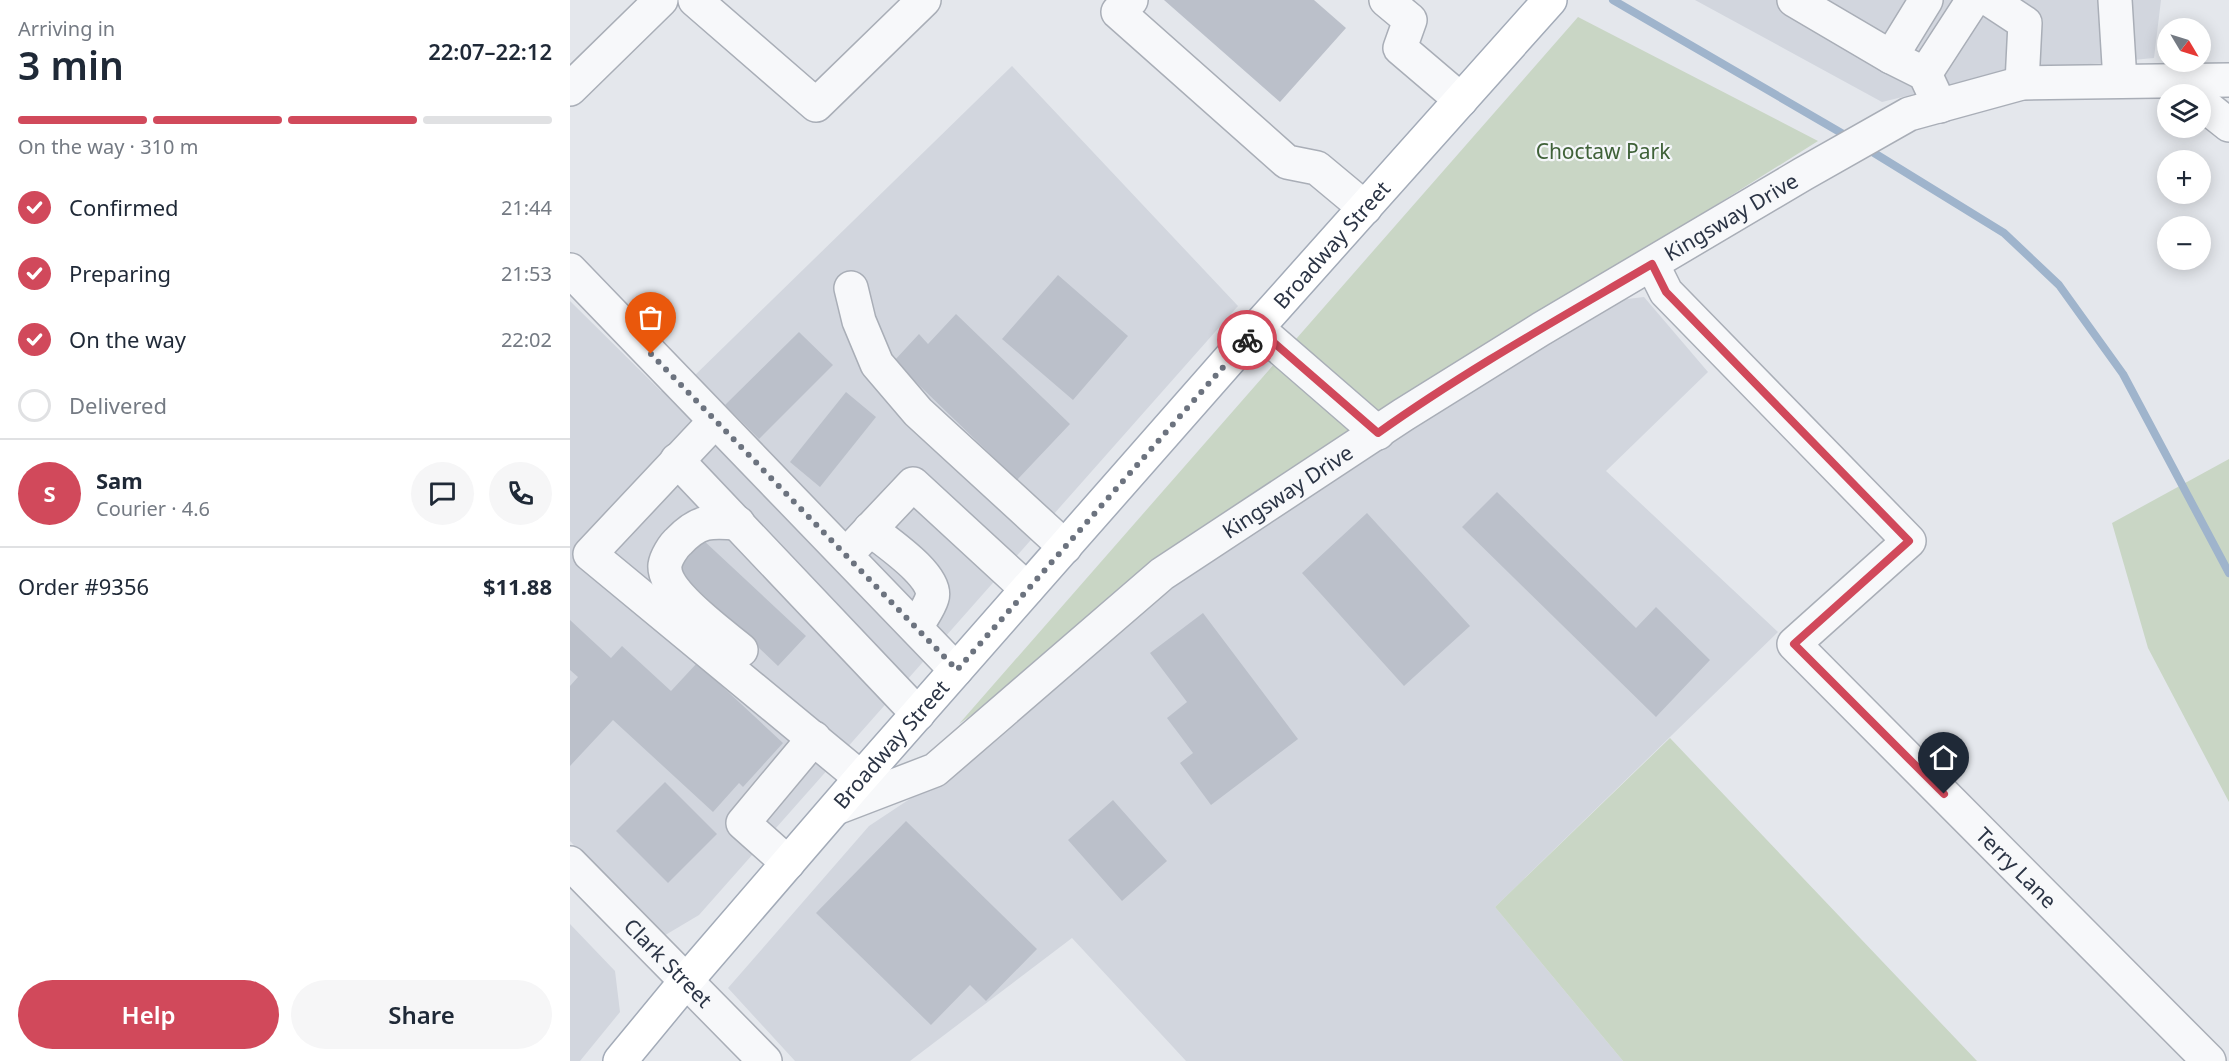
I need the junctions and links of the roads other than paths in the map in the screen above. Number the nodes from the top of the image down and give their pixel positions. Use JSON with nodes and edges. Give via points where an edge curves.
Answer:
{"nodes":[{"id":1,"x":661,"y":0,"type":"edge"},
{"id":2,"x":694,"y":0,"type":"edge"},
{"id":3,"x":924,"y":0,"type":"edge"},
{"id":4,"x":1131,"y":0,"type":"edge"},
{"id":5,"x":1386,"y":0,"type":"edge"},
{"id":6,"x":1794,"y":0,"type":"edge"},
{"id":7,"x":1926,"y":0,"type":"edge"},
{"id":8,"x":1973,"y":0,"type":"edge"},
{"id":9,"x":1990,"y":0,"type":"edge"},
{"id":10,"x":2115,"y":0,"type":"edge"},
{"id":11,"x":1540,"y":11,"type":"edge"},
{"id":12,"x":1891,"y":57,"type":"junction"},
{"id":13,"x":1925,"y":74,"type":"junction"},
{"id":14,"x":2229,"y":80,"type":"edge"},
{"id":15,"x":2120,"y":81,"type":"junction"},
{"id":16,"x":2022,"y":83,"type":"junction"},
{"id":17,"x":2200,"y":84,"type":"edge"},
{"id":18,"x":2157,"y":85,"type":"edge"},
{"id":19,"x":570,"y":89,"type":"edge"},
{"id":20,"x":1461,"y":100,"type":"junction"},
{"id":21,"x":1940,"y":106,"type":"junction"},
{"id":22,"x":2211,"y":111,"type":"edge"},
{"id":23,"x":2229,"y":125,"type":"edge"},
{"id":24,"x":1365,"y":208,"type":"junction"},
{"id":25,"x":1652,"y":264,"type":"junction"},
{"id":26,"x":570,"y":270,"type":"edge"},
{"id":27,"x":851,"y":288,"type":"dead end"},
{"id":28,"x":1257,"y":328,"type":"junction"},
{"id":29,"x":715,"y":421,"type":"junction"},
{"id":30,"x":1378,"y":433,"type":"junction"},
{"id":31,"x":677,"y":460,"type":"junction"},
{"id":32,"x":738,"y":523,"type":"junction"},
{"id":33,"x":870,"y":529,"type":"junction"},
{"id":34,"x":1065,"y":547,"type":"junction"},
{"id":35,"x":846,"y":555,"type":"junction"},
{"id":36,"x":1028,"y":589,"type":"junction"},
{"id":37,"x":916,"y":628,"type":"junction"},
{"id":38,"x":957,"y":670,"type":"junction"},
{"id":39,"x":785,"y":714,"type":"junction"},
{"id":40,"x":918,"y":714,"type":"junction"},
{"id":41,"x":814,"y":738,"type":"junction"},
{"id":42,"x":861,"y":778,"type":"junction"},
{"id":43,"x":836,"y":808,"type":"junction"},
{"id":44,"x":788,"y":862,"type":"junction"},
{"id":45,"x":570,"y":863,"type":"edge"},
{"id":46,"x":686,"y":981,"type":"junction"},
{"id":47,"x":620,"y":1061,"type":"edge"},
{"id":48,"x":765,"y":1061,"type":"edge"},
{"id":49,"x":2209,"y":1061,"type":"edge"}],
"edges":[{"from":1,"to":19,"type":"street"},
{"from":2,"to":3,"type":"street","via":[[816,105]]},
{"from":4,"to":24,"type":"street","via":[[1118,12],[1287,162],[1317,168]]},
{"from":5,"to":20,"type":"street","via":[[1410,20],[1400,48]]},
{"from":6,"to":12,"type":"street"},
{"from":7,"to":12,"type":"street"},
{"from":8,"to":13,"type":"street"},
{"from":9,"to":16,"type":"street","via":[[2025,23]]},
{"from":10,"to":15,"type":"street"},
{"from":11,"to":20,"type":"main road","name":"Broadway Street"},
{"from":12,"to":13,"type":"street"},
{"from":13,"to":21,"type":"street"},
{"from":14,"to":17,"type":"street","name":"Kingsway Drive"},
{"from":15,"to":16,"type":"street","name":"Kingsway Drive"},
{"from":15,"to":18,"type":"street","name":"Kingsway Drive"},
{"from":16,"to":21,"type":"street","name":"Kingsway Drive"},
{"from":20,"to":24,"type":"main road","name":"Broadway Street"},
{"from":21,"to":25,"type":"street","name":"Kingsway Drive","via":[[1909,114]]},
{"from":22,"to":23,"type":"street"},
{"from":24,"to":28,"type":"main road","name":"Broadway Street"},
{"from":25,"to":30,"type":"street","name":"Kingsway Drive"},
{"from":25,"to":49,"type":"street","name":"Terry Lane","via":[[1666,292],[1909,541],[1794,644]]},
{"from":26,"to":29,"type":"street"},
{"from":27,"to":34,"type":"street","via":[[859,321],[877,364],[918,412]]},
{"from":28,"to":30,"type":"street"},
{"from":28,"to":34,"type":"main road","name":"Broadway Street"},
{"from":29,"to":31,"type":"street"},
{"from":29,"to":35,"type":"street"},
{"from":30,"to":43,"type":"street","name":"Kingsway Drive","via":[[1162,574],[935,770]]},
{"from":31,"to":32,"type":"street"},
{"from":31,"to":39,"type":"street","via":[[590,554]]},
{"from":32,"to":39,"type":"street","via":[[707,521],[690,528],[674,545],[665,565],[678,595],[780,684]]},
{"from":32,"to":40,"type":"street"},
{"from":33,"to":35,"type":"street"},
{"from":33,"to":36,"type":"street","via":[[913,484]]},
{"from":33,"to":37,"type":"street","via":[[923,572],[932,588],[933,597]]},
{"from":34,"to":36,"type":"main road","name":"Broadway Street"},
{"from":35,"to":37,"type":"street"},
{"from":36,"to":38,"type":"main road","name":"Broadway Street"},
{"from":37,"to":38,"type":"street"},
{"from":38,"to":40,"type":"main road","name":"Broadway Street"},
{"from":39,"to":41,"type":"street"},
{"from":40,"to":42,"type":"main road","name":"Broadway Street"},
{"from":41,"to":42,"type":"street"},
{"from":41,"to":44,"type":"street","via":[[742,823]]},
{"from":42,"to":43,"type":"main road","name":"Broadway Street"},
{"from":43,"to":44,"type":"main road","name":"Broadway Street"},
{"from":44,"to":46,"type":"main road","name":"Broadway Street"},
{"from":45,"to":46,"type":"street","name":"Clark Street"},
{"from":46,"to":47,"type":"main road","name":"Broadway Street"},
{"from":46,"to":48,"type":"street","name":"Clark Street"}]}
